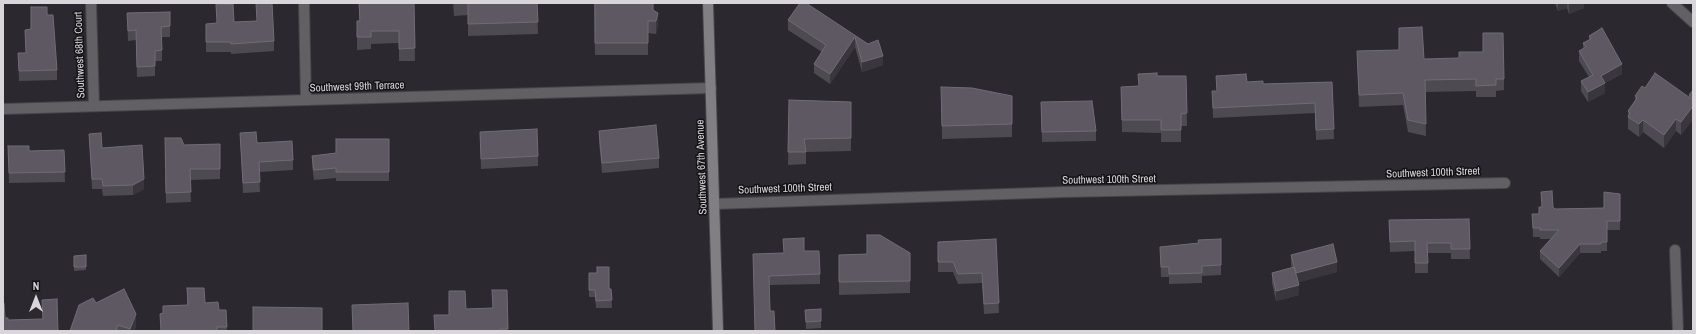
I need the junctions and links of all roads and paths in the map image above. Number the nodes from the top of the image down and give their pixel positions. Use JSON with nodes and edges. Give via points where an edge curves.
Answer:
{"nodes":[{"id":1,"x":91,"y":3,"type":"edge"},
{"id":2,"x":304,"y":3,"type":"edge"},
{"id":3,"x":708,"y":3,"type":"edge"},
{"id":4,"x":1672,"y":3,"type":"edge"},
{"id":5,"x":1693,"y":22,"type":"edge"},
{"id":6,"x":711,"y":88,"type":"junction"},
{"id":7,"x":306,"y":100,"type":"junction"},
{"id":8,"x":94,"y":106,"type":"junction"},
{"id":9,"x":3,"y":109,"type":"edge"},
{"id":10,"x":1505,"y":183,"type":"dead end"},
{"id":11,"x":714,"y":204,"type":"junction"},
{"id":12,"x":1675,"y":250,"type":"dead end"},
{"id":13,"x":718,"y":331,"type":"edge"},
{"id":14,"x":1678,"y":331,"type":"edge"}],
"edges":[{"from":1,"to":8,"type":"street","name":"Southwest 68th Court"},
{"from":2,"to":7,"type":"street"},
{"from":3,"to":6,"type":"main road","name":"Southwest 67th Avenue"},
{"from":4,"to":5,"type":"street"},
{"from":6,"to":7,"type":"street","name":"Southwest 99th Terrace"},
{"from":6,"to":11,"type":"main road","name":"Southwest 67th Avenue"},
{"from":7,"to":8,"type":"street","name":"Southwest 99th Terrace"},
{"from":8,"to":9,"type":"street","name":"Southwest 99th Terrace"},
{"from":10,"to":11,"type":"street","name":"Southwest 100th Street","via":[[1056,192]]},
{"from":11,"to":13,"type":"main road","name":"Southwest 67th Avenue"},
{"from":12,"to":14,"type":"street"}]}
